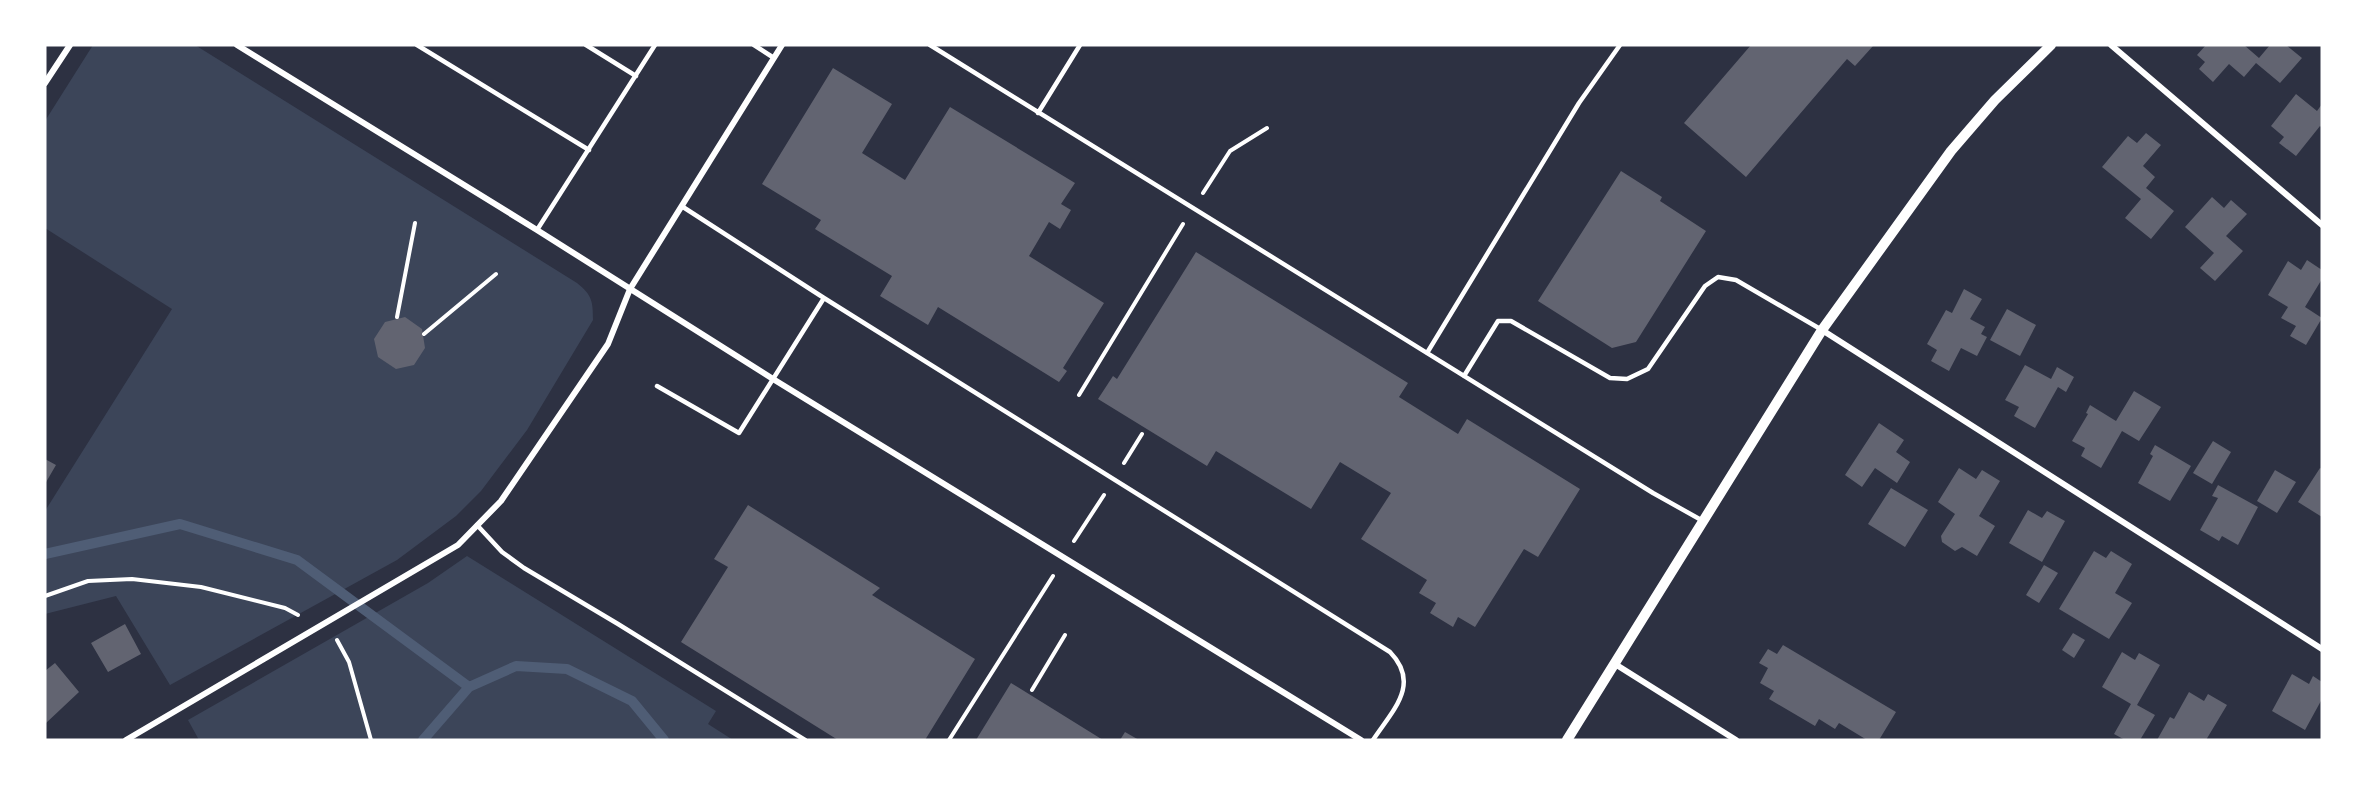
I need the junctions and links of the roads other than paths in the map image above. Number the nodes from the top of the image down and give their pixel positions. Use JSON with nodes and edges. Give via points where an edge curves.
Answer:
{"nodes":[{"id":1,"x":70,"y":45,"type":"edge"},
{"id":2,"x":237,"y":45,"type":"edge"},
{"id":3,"x":417,"y":45,"type":"edge"},
{"id":4,"x":586,"y":45,"type":"edge"},
{"id":5,"x":655,"y":45,"type":"edge"},
{"id":6,"x":754,"y":45,"type":"edge"},
{"id":7,"x":782,"y":45,"type":"edge"},
{"id":8,"x":930,"y":45,"type":"edge"},
{"id":9,"x":1080,"y":45,"type":"edge"},
{"id":10,"x":1620,"y":45,"type":"edge"},
{"id":11,"x":2051,"y":45,"type":"edge"},
{"id":12,"x":2111,"y":45,"type":"edge"},
{"id":13,"x":774,"y":58,"type":"junction"},
{"id":14,"x":636,"y":76,"type":"junction"},
{"id":15,"x":45,"y":83,"type":"edge"},
{"id":16,"x":1038,"y":113,"type":"junction"},
{"id":17,"x":589,"y":150,"type":"junction"},
{"id":18,"x":683,"y":207,"type":"junction"},
{"id":19,"x":2322,"y":225,"type":"edge"},
{"id":20,"x":537,"y":230,"type":"junction"},
{"id":21,"x":630,"y":290,"type":"junction"},
{"id":22,"x":824,"y":298,"type":"junction"},
{"id":23,"x":1822,"y":330,"type":"junction"},
{"id":24,"x":1426,"y":353,"type":"junction"},
{"id":25,"x":1464,"y":376,"type":"junction"},
{"id":26,"x":773,"y":379,"type":"junction"},
{"id":27,"x":657,"y":386,"type":"dead end"},
{"id":28,"x":1703,"y":520,"type":"junction"},
{"id":29,"x":477,"y":525,"type":"junction"},
{"id":30,"x":2322,"y":649,"type":"edge"},
{"id":31,"x":1615,"y":664,"type":"junction"},
{"id":32,"x":126,"y":740,"type":"edge"},
{"id":33,"x":805,"y":740,"type":"edge"},
{"id":34,"x":1361,"y":740,"type":"edge"},
{"id":35,"x":1373,"y":740,"type":"edge"},
{"id":36,"x":1567,"y":740,"type":"edge"},
{"id":37,"x":1737,"y":740,"type":"edge"}],
"edges":[{"from":1,"to":15,"type":"street"},
{"from":2,"to":20,"type":"street"},
{"from":3,"to":17,"type":"lane"},
{"from":4,"to":14,"type":"lane"},
{"from":5,"to":14,"type":"lane"},
{"from":6,"to":13,"type":"lane"},
{"from":7,"to":13,"type":"street"},
{"from":8,"to":16,"type":"lane"},
{"from":9,"to":16,"type":"lane"},
{"from":10,"to":24,"type":"lane","via":[[1572,113]]},
{"from":11,"to":23,"type":"street","via":[[1951,151]]},
{"from":12,"to":19,"type":"street"},
{"from":13,"to":18,"type":"street"},
{"from":14,"to":17,"type":"lane"},
{"from":16,"to":24,"type":"lane"},
{"from":17,"to":20,"type":"lane"},
{"from":18,"to":21,"type":"street"},
{"from":18,"to":22,"type":"lane"},
{"from":20,"to":21,"type":"street"},
{"from":21,"to":26,"type":"street"},
{"from":21,"to":29,"type":"street","via":[[608,344],[501,501]]},
{"from":22,"to":26,"type":"lane"},
{"from":22,"to":35,"type":"lane","via":[[1380,646],[1400,663],[1405,675],[1399,699]]},
{"from":23,"to":25,"type":"lane","via":[[1736,280],[1718,277],[1705,286],[1648,369],[1627,379],[1610,378],[1511,321],[1498,321]]},
{"from":23,"to":28,"type":"street"},
{"from":23,"to":30,"type":"street"},
{"from":24,"to":25,"type":"lane"},
{"from":25,"to":28,"type":"lane","via":[[1653,494]]},
{"from":26,"to":27,"type":"lane","via":[[739,433]]},
{"from":26,"to":34,"type":"street"},
{"from":28,"to":31,"type":"street"},
{"from":29,"to":32,"type":"street","via":[[458,545]]},
{"from":29,"to":33,"type":"lane","via":[[502,552],[524,568]]},
{"from":31,"to":36,"type":"street"},
{"from":31,"to":37,"type":"street"}]}
